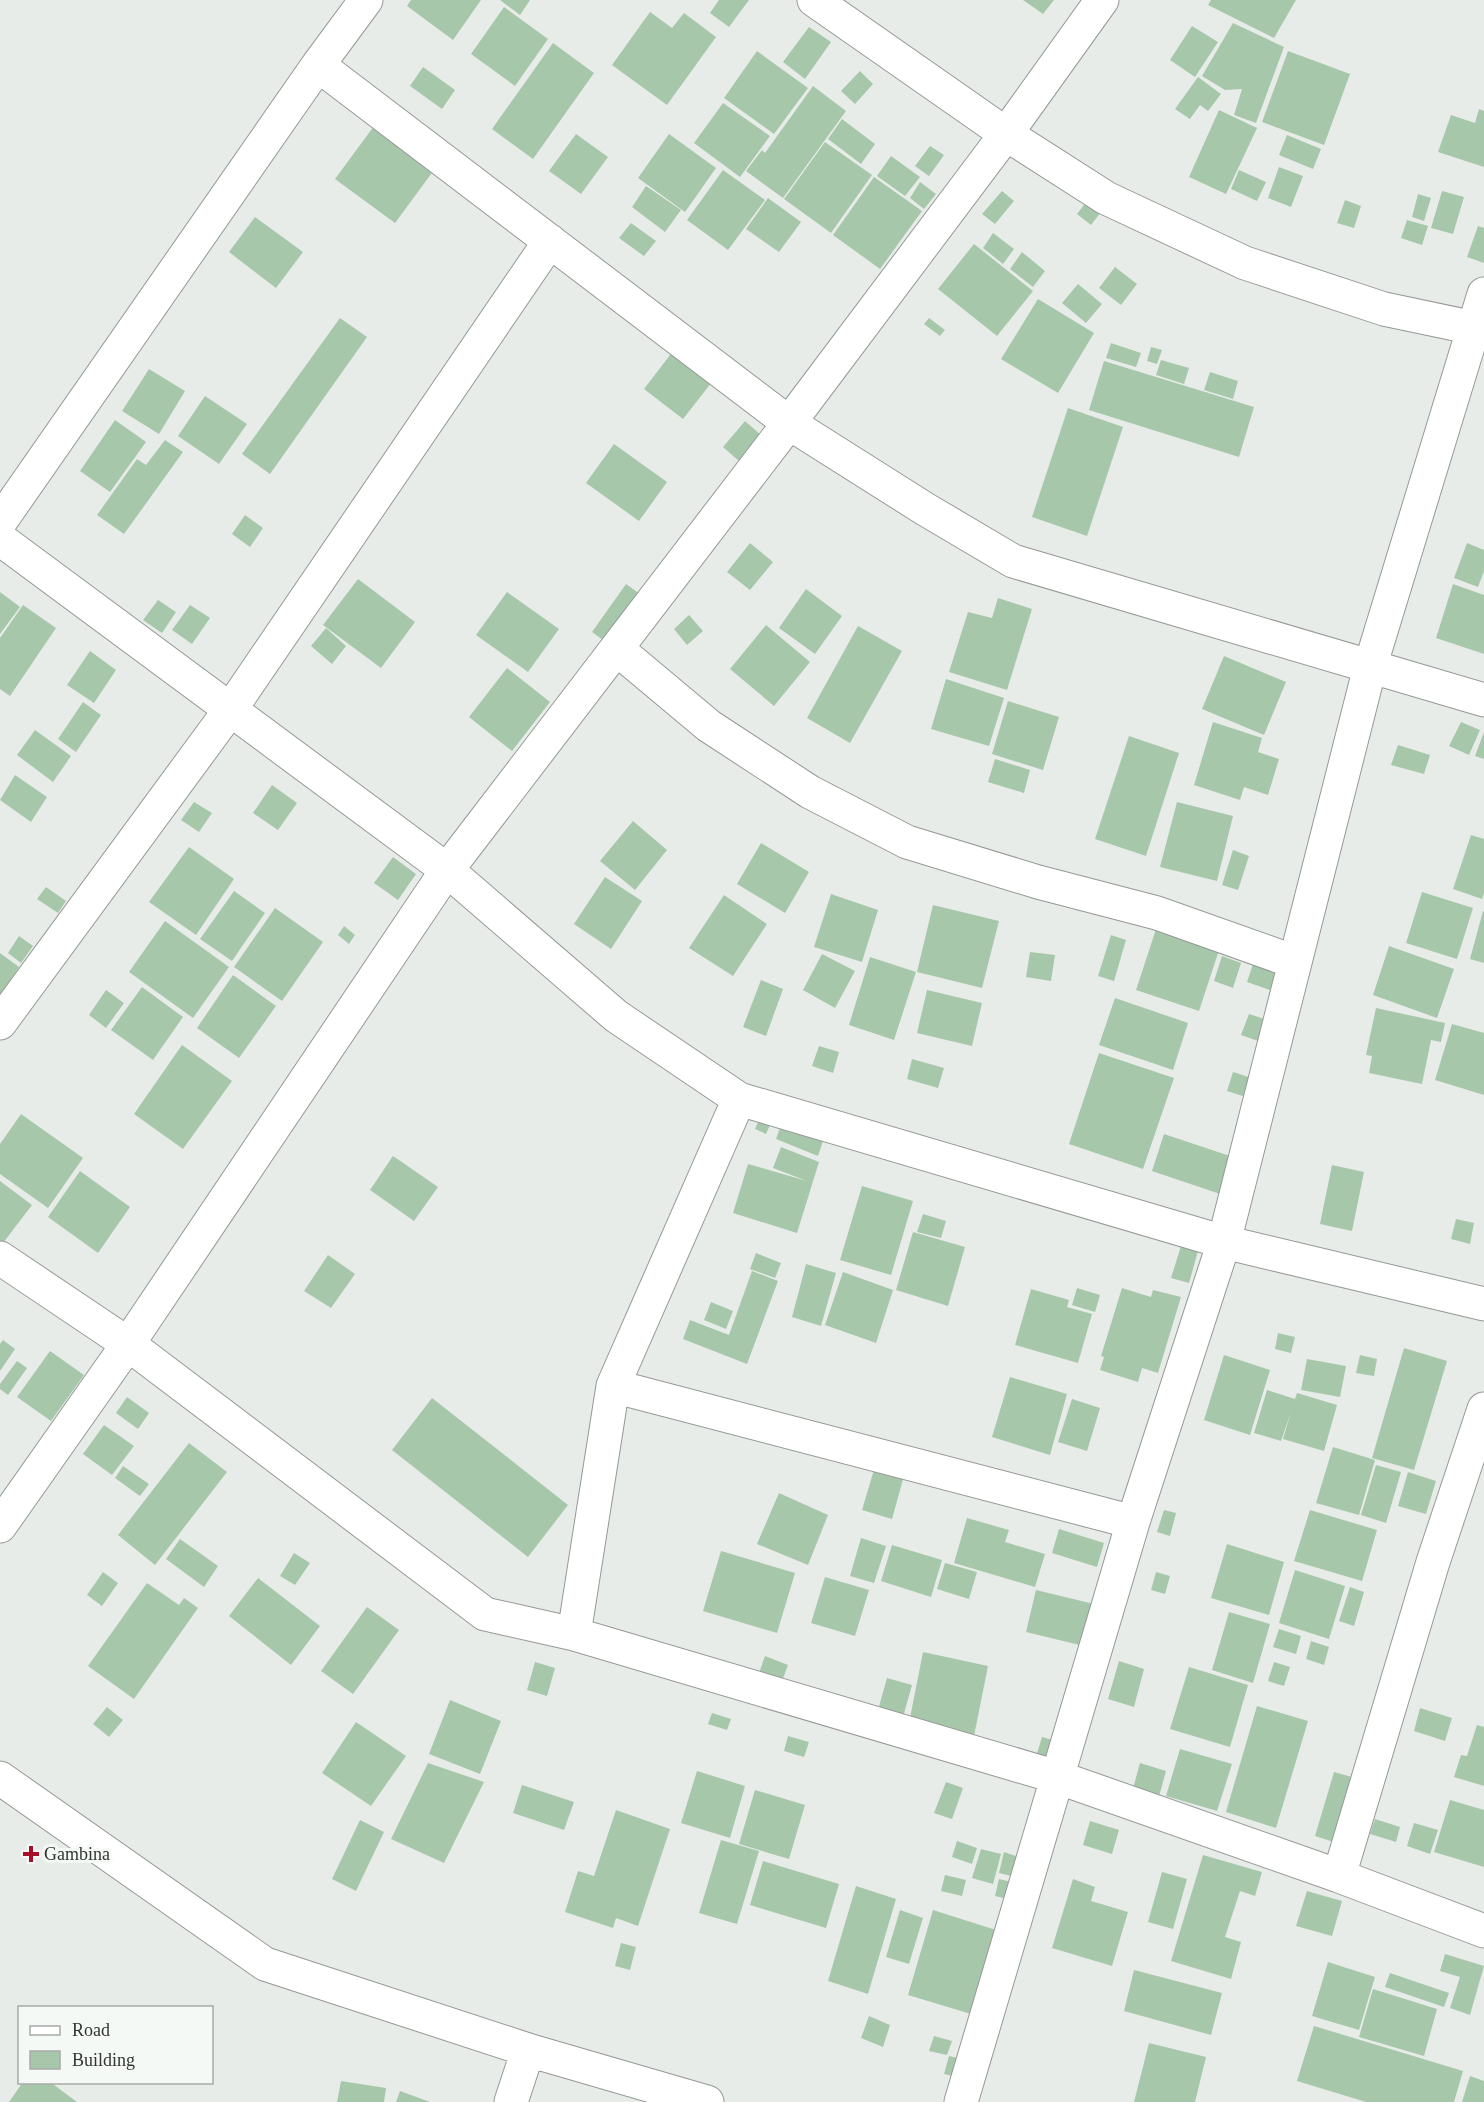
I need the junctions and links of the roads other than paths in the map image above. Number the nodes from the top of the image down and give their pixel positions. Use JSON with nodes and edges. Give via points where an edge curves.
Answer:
{"nodes":[{"id":1,"x":366,"y":0,"type":"edge"},
{"id":2,"x":814,"y":0,"type":"edge"},
{"id":3,"x":1102,"y":0,"type":"edge"},
{"id":4,"x":318,"y":65,"type":"junction"},
{"id":5,"x":1006,"y":134,"type":"junction"},
{"id":6,"x":550,"y":241,"type":"junction"},
{"id":7,"x":1484,"y":294,"type":"edge"},
{"id":8,"x":1478,"y":329,"type":"edge"},
{"id":9,"x":789,"y":423,"type":"junction"},
{"id":10,"x":0,"y":522,"type":"edge"},
{"id":11,"x":0,"y":539,"type":"edge"},
{"id":12,"x":617,"y":649,"type":"junction"},
{"id":13,"x":1370,"y":667,"type":"junction"},
{"id":14,"x":1484,"y":700,"type":"edge"},
{"id":15,"x":230,"y":710,"type":"junction"},
{"id":16,"x":447,"y":870,"type":"junction"},
{"id":17,"x":1295,"y":962,"type":"junction"},
{"id":18,"x":0,"y":1023,"type":"edge"},
{"id":19,"x":740,"y":1099,"type":"junction"},
{"id":20,"x":1224,"y":1242,"type":"junction"},
{"id":21,"x":0,"y":1258,"type":"edge"},
{"id":22,"x":1484,"y":1304,"type":"edge"},
{"id":23,"x":128,"y":1344,"type":"junction"},
{"id":24,"x":613,"y":1386,"type":"junction"},
{"id":25,"x":1484,"y":1409,"type":"edge"},
{"id":26,"x":1132,"y":1522,"type":"junction"},
{"id":27,"x":0,"y":1526,"type":"edge"},
{"id":28,"x":574,"y":1634,"type":"junction"},
{"id":29,"x":1057,"y":1777,"type":"junction"},
{"id":30,"x":0,"y":1778,"type":"edge"},
{"id":31,"x":1339,"y":1876,"type":"junction"},
{"id":32,"x":1484,"y":1931,"type":"edge"},
{"id":33,"x":528,"y":2050,"type":"junction"},
{"id":34,"x":511,"y":2102,"type":"edge"},
{"id":35,"x":706,"y":2102,"type":"edge"},
{"id":36,"x":961,"y":2102,"type":"edge"}],
"edges":[{"from":1,"to":4,"type":"street"},
{"from":2,"to":5,"type":"street"},
{"from":3,"to":5,"type":"street"},
{"from":4,"to":6,"type":"street"},
{"from":4,"to":10,"type":"street"},
{"from":5,"to":8,"type":"street","via":[[1106,198],[1245,263],[1384,309]]},
{"from":5,"to":9,"type":"street"},
{"from":6,"to":9,"type":"street"},
{"from":6,"to":15,"type":"street"},
{"from":7,"to":8,"type":"street"},
{"from":8,"to":13,"type":"street"},
{"from":9,"to":12,"type":"street"},
{"from":9,"to":13,"type":"street","via":[[1013,561]]},
{"from":11,"to":15,"type":"street"},
{"from":12,"to":16,"type":"street"},
{"from":12,"to":17,"type":"street","via":[[718,732],[810,792],[907,842],[1157,913]]},
{"from":13,"to":14,"type":"street"},
{"from":13,"to":17,"type":"street"},
{"from":15,"to":16,"type":"street"},
{"from":15,"to":18,"type":"street"},
{"from":16,"to":19,"type":"street","via":[[616,1016]]},
{"from":16,"to":23,"type":"street"},
{"from":17,"to":20,"type":"street"},
{"from":19,"to":20,"type":"street"},
{"from":19,"to":24,"type":"street"},
{"from":20,"to":22,"type":"street"},
{"from":20,"to":26,"type":"street"},
{"from":21,"to":23,"type":"street"},
{"from":23,"to":27,"type":"street"},
{"from":23,"to":28,"type":"street","via":[[485,1614]]},
{"from":24,"to":26,"type":"street"},
{"from":24,"to":28,"type":"street"},
{"from":25,"to":31,"type":"street","via":[[1433,1562]]},
{"from":26,"to":29,"type":"street"},
{"from":28,"to":29,"type":"street"},
{"from":29,"to":31,"type":"street"},
{"from":29,"to":36,"type":"street"},
{"from":30,"to":33,"type":"street","via":[[264,1964]]},
{"from":31,"to":32,"type":"street"},
{"from":33,"to":34,"type":"street"},
{"from":33,"to":35,"type":"street"}]}
